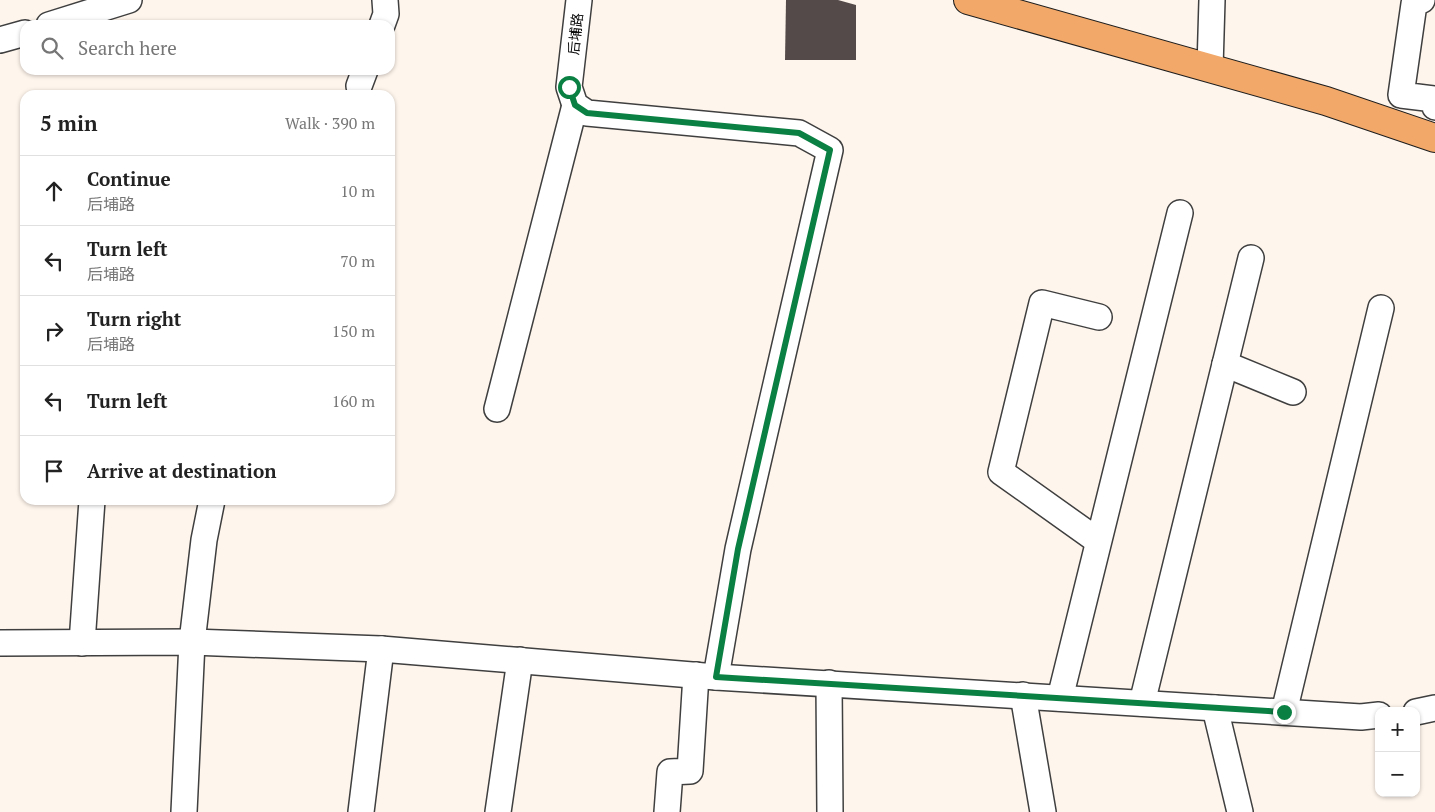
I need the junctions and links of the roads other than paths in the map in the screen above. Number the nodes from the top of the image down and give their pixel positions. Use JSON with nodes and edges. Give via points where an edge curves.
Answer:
{"nodes":[{"id":1,"x":129,"y":0,"type":"edge"},
{"id":2,"x":385,"y":0,"type":"edge"},
{"id":3,"x":579,"y":0,"type":"edge"},
{"id":4,"x":968,"y":0,"type":"edge"},
{"id":5,"x":1212,"y":0,"type":"edge"},
{"id":6,"x":1422,"y":0,"type":"edge"},
{"id":7,"x":1006,"y":5,"type":"edge"},
{"id":8,"x":65,"y":20,"type":"edge"},
{"id":9,"x":384,"y":20,"type":"edge"},
{"id":10,"x":20,"y":34,"type":"edge"},
{"id":11,"x":0,"y":40,"type":"edge"},
{"id":12,"x":1210,"y":68,"type":"junction"},
{"id":13,"x":575,"y":105,"type":"junction"},
{"id":14,"x":1435,"y":107,"type":"edge"},
{"id":15,"x":1435,"y":138,"type":"edge"},
{"id":16,"x":1180,"y":213,"type":"dead end"},
{"id":17,"x":1251,"y":258,"type":"dead end"},
{"id":18,"x":1381,"y":308,"type":"dead end"},
{"id":19,"x":1099,"y":317,"type":"dead end"},
{"id":20,"x":1225,"y":364,"type":"junction"},
{"id":21,"x":1293,"y":392,"type":"dead end"},
{"id":22,"x":497,"y":409,"type":"dead end"},
{"id":23,"x":92,"y":505,"type":"edge"},
{"id":24,"x":211,"y":505,"type":"edge"},
{"id":25,"x":1098,"y":541,"type":"junction"},
{"id":26,"x":192,"y":642,"type":"junction"},
{"id":27,"x":0,"y":643,"type":"edge"},
{"id":28,"x":82,"y":643,"type":"junction"},
{"id":29,"x":381,"y":649,"type":"junction"},
{"id":30,"x":520,"y":660,"type":"junction"},
{"id":31,"x":706,"y":676,"type":"junction"},
{"id":32,"x":829,"y":683,"type":"junction"},
{"id":33,"x":1023,"y":696,"type":"junction"},
{"id":34,"x":1060,"y":698,"type":"junction"},
{"id":35,"x":1142,"y":703,"type":"junction"},
{"id":36,"x":1215,"y":708,"type":"junction"},
{"id":37,"x":1435,"y":708,"type":"edge"},
{"id":38,"x":1420,"y":711,"type":"edge"},
{"id":39,"x":1284,"y":712,"type":"junction"},
{"id":40,"x":1375,"y":715,"type":"edge"},
{"id":41,"x":184,"y":812,"type":"edge"},
{"id":42,"x":361,"y":812,"type":"edge"},
{"id":43,"x":498,"y":812,"type":"edge"},
{"id":44,"x":667,"y":812,"type":"edge"},
{"id":45,"x":830,"y":812,"type":"edge"},
{"id":46,"x":1042,"y":812,"type":"edge"},
{"id":47,"x":1240,"y":812,"type":"edge"}],
"edges":[{"from":1,"to":8,"type":"street"},
{"from":2,"to":9,"type":"street"},
{"from":3,"to":13,"type":"street","name":"后埔路","via":[[569,87]]},
{"from":4,"to":7,"type":"main road"},
{"from":5,"to":12,"type":"street"},
{"from":6,"to":14,"type":"street","via":[[1414,4],[1401,95],[1434,99]]},
{"from":7,"to":12,"type":"main road"},
{"from":10,"to":11,"type":"street"},
{"from":12,"to":15,"type":"main road","via":[[1326,101]]},
{"from":13,"to":22,"type":"street"},
{"from":13,"to":31,"type":"street","via":[[587,113],[799,133],[830,150]]},
{"from":16,"to":25,"type":"street"},
{"from":17,"to":20,"type":"street"},
{"from":18,"to":39,"type":"street"},
{"from":19,"to":25,"type":"street","via":[[1042,303],[1001,472]]},
{"from":20,"to":21,"type":"street"},
{"from":20,"to":35,"type":"street"},
{"from":23,"to":28,"type":"street"},
{"from":24,"to":26,"type":"street"},
{"from":25,"to":34,"type":"street"},
{"from":26,"to":28,"type":"street"},
{"from":26,"to":29,"type":"street"},
{"from":26,"to":41,"type":"street"},
{"from":27,"to":28,"type":"street"},
{"from":29,"to":30,"type":"street"},
{"from":29,"to":42,"type":"street"},
{"from":30,"to":31,"type":"street"},
{"from":30,"to":43,"type":"street"},
{"from":31,"to":32,"type":"street"},
{"from":31,"to":44,"type":"street","via":[[690,771],[670,772]]},
{"from":32,"to":33,"type":"street"},
{"from":32,"to":45,"type":"street"},
{"from":33,"to":34,"type":"street"},
{"from":33,"to":46,"type":"street"},
{"from":34,"to":35,"type":"street"},
{"from":35,"to":36,"type":"street"},
{"from":36,"to":39,"type":"street"},
{"from":36,"to":47,"type":"street"},
{"from":37,"to":38,"type":"street"},
{"from":39,"to":40,"type":"street"}]}
